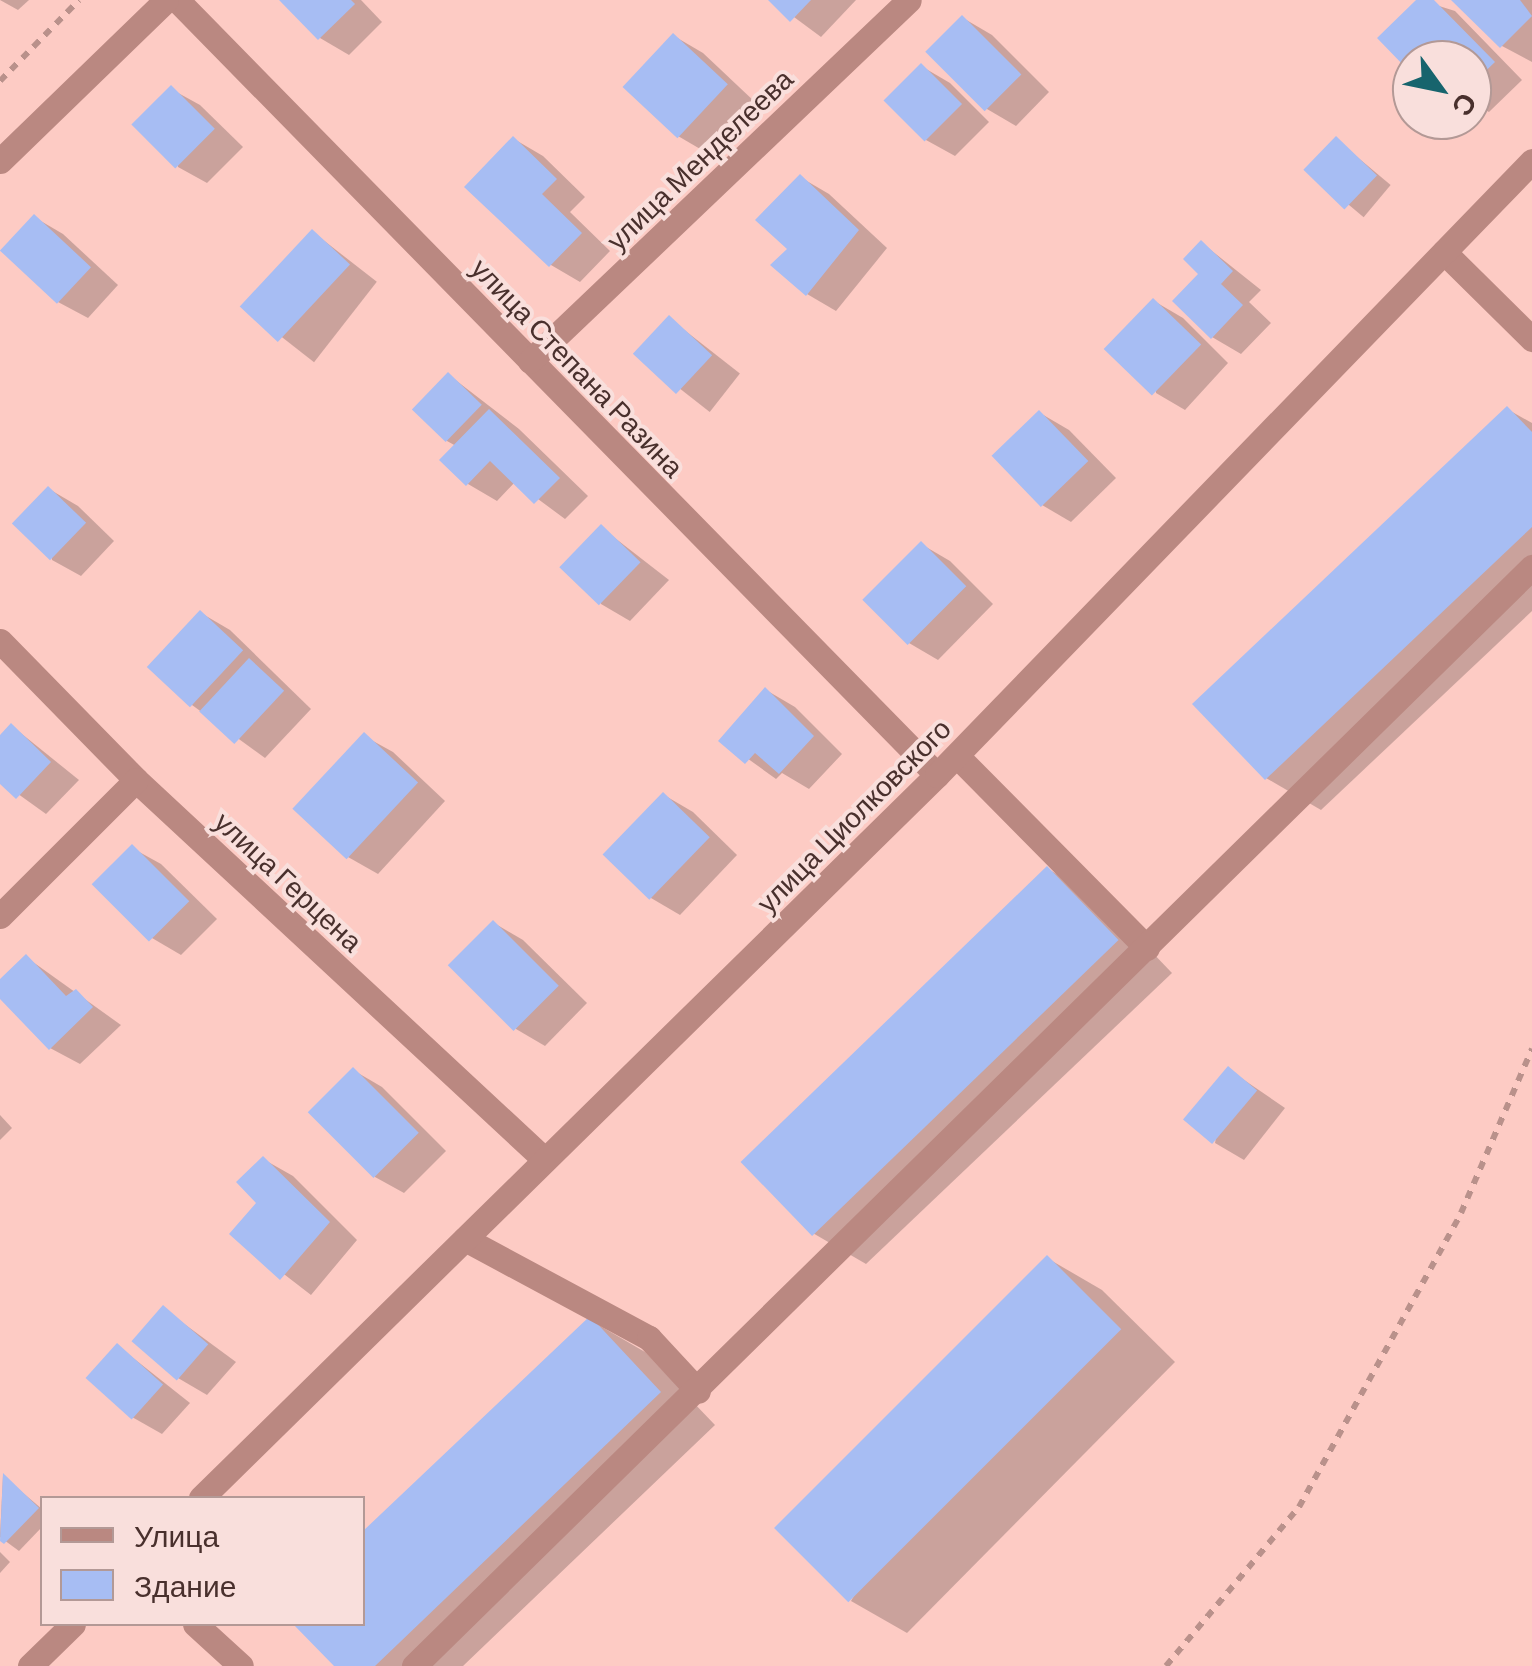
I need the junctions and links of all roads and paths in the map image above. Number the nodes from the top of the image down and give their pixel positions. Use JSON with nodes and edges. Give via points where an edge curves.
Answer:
{"nodes":[{"id":1,"x":79,"y":0,"type":"edge"},
{"id":2,"x":166,"y":0,"type":"edge"},
{"id":3,"x":177,"y":0,"type":"edge"},
{"id":4,"x":909,"y":0,"type":"edge"},
{"id":5,"x":0,"y":81,"type":"edge"},
{"id":6,"x":0,"y":160,"type":"edge"},
{"id":7,"x":1532,"y":161,"type":"edge"},
{"id":8,"x":1444,"y":252,"type":"junction"},
{"id":9,"x":1532,"y":339,"type":"edge"},
{"id":10,"x":530,"y":361,"type":"junction"},
{"id":11,"x":1532,"y":567,"type":"edge"},
{"id":12,"x":0,"y":642,"type":"edge"},
{"id":13,"x":957,"y":756,"type":"junction"},
{"id":14,"x":937,"y":776,"type":"junction"},
{"id":15,"x":136,"y":780,"type":"junction"},
{"id":16,"x":0,"y":916,"type":"edge"},
{"id":17,"x":1147,"y":948,"type":"junction"},
{"id":18,"x":1532,"y":1049,"type":"edge"},
{"id":19,"x":544,"y":1159,"type":"junction"},
{"id":20,"x":465,"y":1239,"type":"junction"},
{"id":21,"x":698,"y":1391,"type":"junction"},
{"id":22,"x":203,"y":1496,"type":"edge"},
{"id":23,"x":71,"y":1626,"type":"edge"},
{"id":24,"x":197,"y":1626,"type":"edge"},
{"id":25,"x":39,"y":1663,"type":"edge"},
{"id":26,"x":241,"y":1666,"type":"edge"},
{"id":27,"x":414,"y":1666,"type":"edge"},
{"id":28,"x":1166,"y":1666,"type":"edge"}],
"edges":[{"from":1,"to":5,"type":"path"},
{"from":2,"to":6,"type":"street"},
{"from":3,"to":10,"type":"street","name":"улица Степана Разина"},
{"from":4,"to":10,"type":"street","name":"улица Менделеева"},
{"from":7,"to":8,"type":"street","name":"улица Циолковского"},
{"from":8,"to":9,"type":"street"},
{"from":8,"to":13,"type":"street","name":"улица Циолковского"},
{"from":10,"to":14,"type":"street","name":"улица Степана Разина"},
{"from":11,"to":17,"type":"street"},
{"from":12,"to":15,"type":"street","name":"улица Герцена"},
{"from":13,"to":14,"type":"street","name":"улица Циолковского"},
{"from":13,"to":17,"type":"street"},
{"from":14,"to":19,"type":"street","name":"улица Циолковского"},
{"from":15,"to":16,"type":"street"},
{"from":15,"to":19,"type":"street","name":"улица Герцена"},
{"from":17,"to":21,"type":"street"},
{"from":18,"to":28,"type":"path","via":[[1461,1213],[1299,1507]]},
{"from":19,"to":20,"type":"street","name":"улица Циолковского"},
{"from":20,"to":21,"type":"street","via":[[650,1338]]},
{"from":20,"to":22,"type":"street","name":"улица Циолковского"},
{"from":21,"to":27,"type":"street"},
{"from":23,"to":25,"type":"street"},
{"from":24,"to":26,"type":"street"}]}
